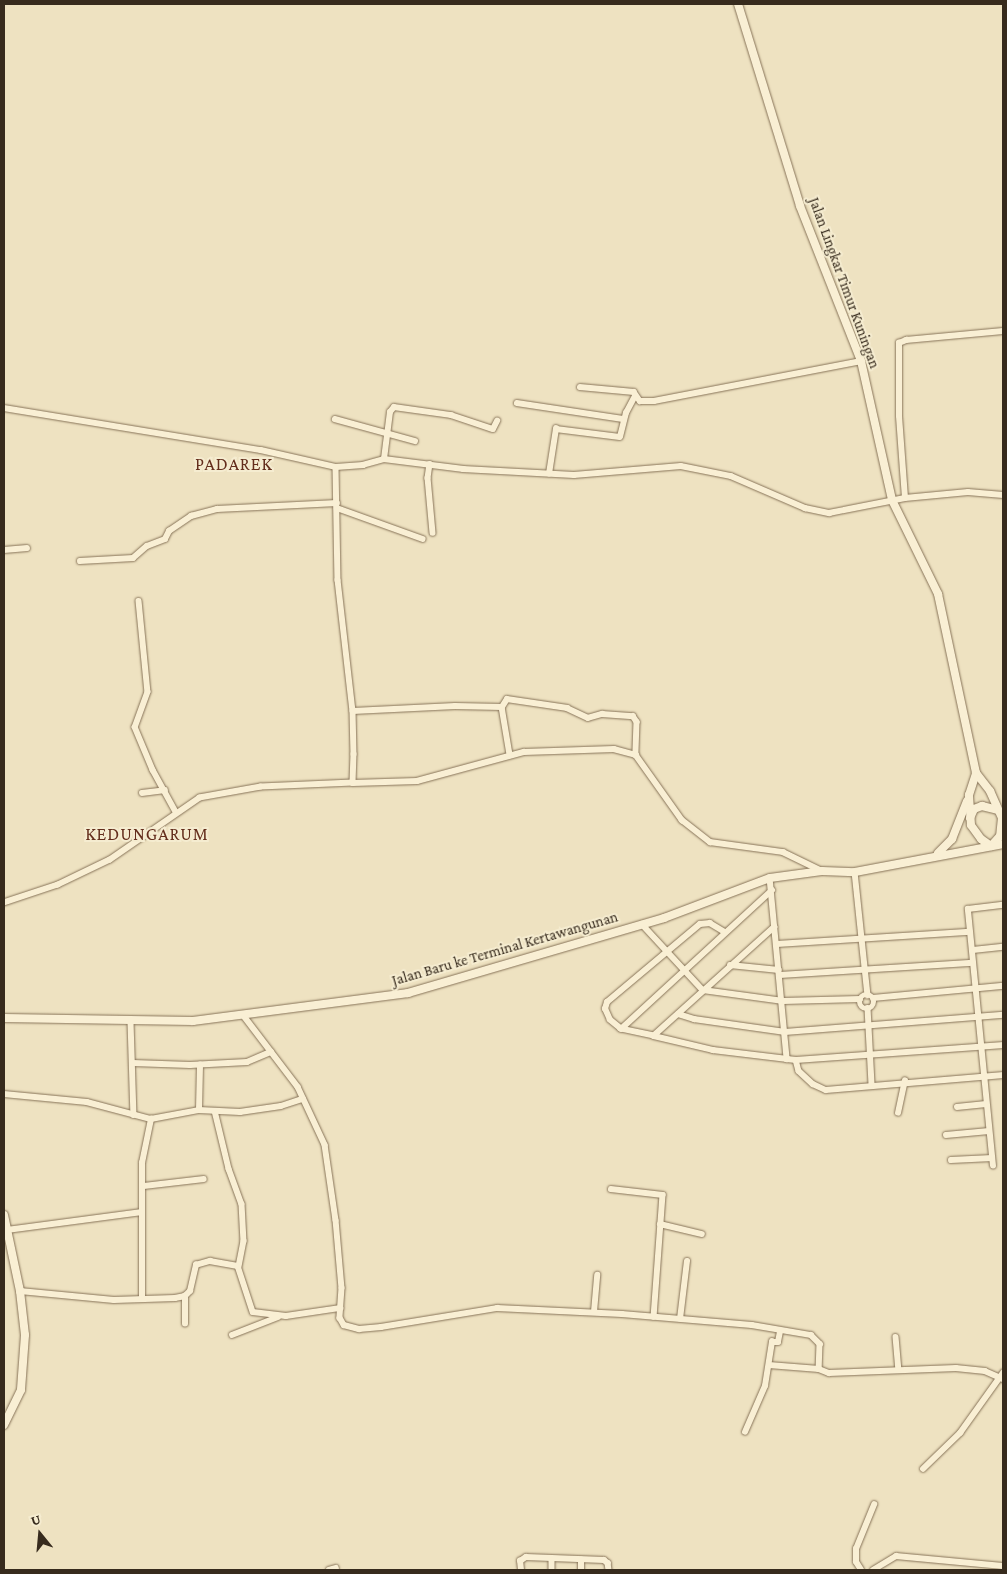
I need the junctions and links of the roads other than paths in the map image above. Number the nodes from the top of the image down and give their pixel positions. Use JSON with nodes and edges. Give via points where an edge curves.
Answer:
{"nodes":[{"id":1,"x":738,"y":4,"type":"edge"},
{"id":2,"x":1003,"y":331,"type":"edge"},
{"id":3,"x":861,"y":361,"type":"junction"},
{"id":4,"x":580,"y":387,"type":"dead end"},
{"id":5,"x":635,"y":396,"type":"junction"},
{"id":6,"x":517,"y":403,"type":"dead end"},
{"id":7,"x":4,"y":408,"type":"edge"},
{"id":8,"x":335,"y":419,"type":"dead end"},
{"id":9,"x":624,"y":419,"type":"junction"},
{"id":10,"x":497,"y":421,"type":"dead end"},
{"id":11,"x":386,"y":435,"type":"junction"},
{"id":12,"x":415,"y":441,"type":"dead end"},
{"id":13,"x":384,"y":460,"type":"junction"},
{"id":14,"x":430,"y":464,"type":"junction"},
{"id":15,"x":336,"y":467,"type":"junction"},
{"id":16,"x":549,"y":474,"type":"junction"},
{"id":17,"x":1003,"y":496,"type":"edge"},
{"id":18,"x":905,"y":498,"type":"junction"},
{"id":19,"x":892,"y":500,"type":"junction"},
{"id":20,"x":337,"y":506,"type":"junction"},
{"id":21,"x":433,"y":533,"type":"dead end"},
{"id":22,"x":423,"y":539,"type":"dead end"},
{"id":23,"x":27,"y":548,"type":"dead end"},
{"id":24,"x":4,"y":550,"type":"edge"},
{"id":25,"x":80,"y":560,"type":"dead end"},
{"id":26,"x":139,"y":601,"type":"dead end"},
{"id":27,"x":502,"y":707,"type":"junction"},
{"id":28,"x":353,"y":711,"type":"junction"},
{"id":29,"x":510,"y":755,"type":"junction"},
{"id":30,"x":636,"y":755,"type":"junction"},
{"id":31,"x":976,"y":773,"type":"junction"},
{"id":32,"x":353,"y":783,"type":"junction"},
{"id":33,"x":165,"y":790,"type":"junction"},
{"id":34,"x":142,"y":793,"type":"dead end"},
{"id":35,"x":969,"y":794,"type":"junction"},
{"id":36,"x":1002,"y":808,"type":"edge"},
{"id":37,"x":176,"y":812,"type":"junction"},
{"id":38,"x":970,"y":818,"type":"junction"},
{"id":39,"x":1003,"y":844,"type":"edge"},
{"id":40,"x":992,"y":846,"type":"junction"},
{"id":41,"x":932,"y":857,"type":"junction"},
{"id":42,"x":822,"y":871,"type":"junction"},
{"id":43,"x":855,"y":872,"type":"junction"},
{"id":44,"x":770,"y":878,"type":"junction"},
{"id":45,"x":772,"y":890,"type":"junction"},
{"id":46,"x":4,"y":903,"type":"edge"},
{"id":47,"x":1003,"y":906,"type":"edge"},
{"id":48,"x":642,"y":924,"type":"junction"},
{"id":49,"x":776,"y":927,"type":"junction"},
{"id":50,"x":725,"y":932,"type":"junction"},
{"id":51,"x":970,"y":932,"type":"junction"},
{"id":52,"x":861,"y":940,"type":"junction"},
{"id":53,"x":777,"y":944,"type":"junction"},
{"id":54,"x":1003,"y":947,"type":"edge"},
{"id":55,"x":666,"y":950,"type":"junction"},
{"id":56,"x":973,"y":950,"type":"junction"},
{"id":57,"x":973,"y":963,"type":"junction"},
{"id":58,"x":730,"y":965,"type":"junction"},
{"id":59,"x":864,"y":970,"type":"junction"},
{"id":60,"x":683,"y":971,"type":"junction"},
{"id":61,"x":780,"y":972,"type":"junction"},
{"id":62,"x":1003,"y":986,"type":"edge"},
{"id":63,"x":976,"y":988,"type":"junction"},
{"id":64,"x":703,"y":990,"type":"junction"},
{"id":65,"x":870,"y":997,"type":"junction"},
{"id":66,"x":860,"y":999,"type":"junction"},
{"id":67,"x":783,"y":1001,"type":"junction"},
{"id":68,"x":868,"y":1008,"type":"junction"},
{"id":69,"x":678,"y":1014,"type":"junction"},
{"id":70,"x":1003,"y":1015,"type":"edge"},
{"id":71,"x":244,"y":1016,"type":"junction"},
{"id":72,"x":4,"y":1018,"type":"edge"},
{"id":73,"x":977,"y":1018,"type":"junction"},
{"id":74,"x":131,"y":1022,"type":"junction"},
{"id":75,"x":868,"y":1027,"type":"junction"},
{"id":76,"x":621,"y":1029,"type":"junction"},
{"id":77,"x":785,"y":1032,"type":"junction"},
{"id":78,"x":654,"y":1036,"type":"junction"},
{"id":79,"x":1003,"y":1045,"type":"edge"},
{"id":80,"x":981,"y":1048,"type":"junction"},
{"id":81,"x":271,"y":1052,"type":"junction"},
{"id":82,"x":869,"y":1055,"type":"junction"},
{"id":83,"x":787,"y":1059,"type":"junction"},
{"id":84,"x":796,"y":1060,"type":"junction"},
{"id":85,"x":133,"y":1063,"type":"junction"},
{"id":86,"x":200,"y":1065,"type":"junction"},
{"id":87,"x":983,"y":1075,"type":"junction"},
{"id":88,"x":1003,"y":1075,"type":"edge"},
{"id":89,"x":906,"y":1081,"type":"junction"},
{"id":90,"x":872,"y":1084,"type":"junction"},
{"id":91,"x":4,"y":1094,"type":"edge"},
{"id":92,"x":303,"y":1099,"type":"junction"},
{"id":93,"x":986,"y":1104,"type":"junction"},
{"id":94,"x":957,"y":1107,"type":"dead end"},
{"id":95,"x":199,"y":1110,"type":"junction"},
{"id":96,"x":216,"y":1111,"type":"junction"},
{"id":97,"x":898,"y":1113,"type":"dead end"},
{"id":98,"x":134,"y":1114,"type":"junction"},
{"id":99,"x":151,"y":1119,"type":"junction"},
{"id":100,"x":989,"y":1131,"type":"junction"},
{"id":101,"x":946,"y":1135,"type":"dead end"},
{"id":102,"x":992,"y":1158,"type":"junction"},
{"id":103,"x":951,"y":1160,"type":"dead end"},
{"id":104,"x":993,"y":1166,"type":"dead end"},
{"id":105,"x":204,"y":1179,"type":"dead end"},
{"id":106,"x":144,"y":1186,"type":"junction"},
{"id":107,"x":611,"y":1189,"type":"dead end"},
{"id":108,"x":142,"y":1212,"type":"junction"},
{"id":109,"x":4,"y":1219,"type":"edge"},
{"id":110,"x":660,"y":1224,"type":"junction"},
{"id":111,"x":7,"y":1230,"type":"junction"},
{"id":112,"x":702,"y":1234,"type":"dead end"},
{"id":113,"x":687,"y":1260,"type":"dead end"},
{"id":114,"x":239,"y":1267,"type":"junction"},
{"id":115,"x":597,"y":1275,"type":"dead end"},
{"id":116,"x":20,"y":1292,"type":"junction"},
{"id":117,"x":186,"y":1296,"type":"junction"},
{"id":118,"x":142,"y":1299,"type":"junction"},
{"id":119,"x":340,"y":1308,"type":"junction"},
{"id":120,"x":594,"y":1312,"type":"junction"},
{"id":121,"x":280,"y":1316,"type":"junction"},
{"id":122,"x":654,"y":1317,"type":"junction"},
{"id":123,"x":680,"y":1319,"type":"junction"},
{"id":124,"x":185,"y":1324,"type":"dead end"},
{"id":125,"x":780,"y":1332,"type":"junction"},
{"id":126,"x":232,"y":1335,"type":"dead end"},
{"id":127,"x":896,"y":1337,"type":"dead end"},
{"id":128,"x":769,"y":1365,"type":"junction"},
{"id":129,"x":819,"y":1369,"type":"junction"},
{"id":130,"x":899,"y":1369,"type":"junction"},
{"id":131,"x":1001,"y":1377,"type":"edge"},
{"id":132,"x":4,"y":1425,"type":"edge"},
{"id":133,"x":745,"y":1432,"type":"dead end"},
{"id":134,"x":923,"y":1469,"type":"dead end"},
{"id":135,"x":874,"y":1505,"type":"dead end"},
{"id":136,"x":552,"y":1559,"type":"junction"},
{"id":137,"x":581,"y":1560,"type":"junction"},
{"id":138,"x":1003,"y":1566,"type":"edge"},
{"id":139,"x":521,"y":1570,"type":"edge"},
{"id":140,"x":552,"y":1570,"type":"edge"},
{"id":141,"x":581,"y":1570,"type":"edge"},
{"id":142,"x":609,"y":1570,"type":"edge"},
{"id":143,"x":861,"y":1570,"type":"edge"},
{"id":144,"x":873,"y":1570,"type":"edge"}],
"edges":[{"from":1,"to":3,"type":"main road","name":"Jalan Lingkar Timur Kuningan","via":[[800,206]]},
{"from":2,"to":18,"type":"street","via":[[900,343],[899,416]]},
{"from":3,"to":5,"type":"street","via":[[698,394],[640,401]]},
{"from":3,"to":19,"type":"main road","name":"Jalan Lingkar Timur Kuningan"},
{"from":4,"to":5,"type":"street","via":[[634,392]]},
{"from":5,"to":9,"type":"street"},
{"from":6,"to":9,"type":"street"},
{"from":7,"to":15,"type":"street","via":[[261,450]]},
{"from":8,"to":11,"type":"street"},
{"from":9,"to":16,"type":"street","via":[[620,437],[556,429]]},
{"from":10,"to":11,"type":"street","via":[[493,428],[451,415],[394,407]]},
{"from":11,"to":12,"type":"street"},
{"from":11,"to":13,"type":"street"},
{"from":13,"to":14,"type":"street"},
{"from":13,"to":15,"type":"street"},
{"from":14,"to":16,"type":"street"},
{"from":14,"to":21,"type":"street","via":[[428,478]]},
{"from":15,"to":20,"type":"street"},
{"from":16,"to":19,"type":"street","via":[[574,475],[681,466],[731,476],[805,508],[829,513]]},
{"from":17,"to":18,"type":"street","via":[[968,492]]},
{"from":18,"to":19,"type":"street"},
{"from":19,"to":31,"type":"main road","name":"Jalan Lingkar Timur Kuningan","via":[[938,594]]},
{"from":20,"to":22,"type":"street"},
{"from":20,"to":25,"type":"street","via":[[217,509],[191,516],[169,531],[165,539],[147,546],[133,558]]},
{"from":20,"to":28,"type":"street","via":[[338,580]]},
{"from":23,"to":24,"type":"street"},
{"from":26,"to":33,"type":"street","via":[[148,692],[135,726],[152,770]]},
{"from":27,"to":28,"type":"street"},
{"from":27,"to":29,"type":"street"},
{"from":27,"to":30,"type":"street","via":[[507,700],[567,708],[588,718],[602,714],[633,716],[636,722]]},
{"from":28,"to":32,"type":"street"},
{"from":29,"to":30,"type":"street","via":[[614,750]]},
{"from":29,"to":32,"type":"street","via":[[417,780]]},
{"from":30,"to":42,"type":"street","via":[[682,820],[703,838],[725,845],[783,852]]},
{"from":31,"to":35,"type":"main road"},
{"from":31,"to":36,"type":"main road","name":"Jalan Lingkar Timur Kuningan"},
{"from":32,"to":37,"type":"street","via":[[261,787],[200,798]]},
{"from":33,"to":34,"type":"street"},
{"from":33,"to":37,"type":"street"},
{"from":35,"to":38,"type":"main road"},
{"from":35,"to":41,"type":"main road","via":[[952,840]]},
{"from":36,"to":38,"type":"main road","via":[[982,806],[974,809]]},
{"from":36,"to":40,"type":"main road","via":[[1002,827]]},
{"from":37,"to":46,"type":"street","via":[[110,860],[58,885]]},
{"from":38,"to":40,"type":"main road","via":[[974,832]]},
{"from":39,"to":40,"type":"main road","name":"Jalan Baru ke Terminal Kertawangunan"},
{"from":40,"to":41,"type":"main road","name":"Jalan Baru ke Terminal Kertawangunan"},
{"from":41,"to":43,"type":"main road","name":"Jalan Baru ke Terminal Kertawangunan"},
{"from":42,"to":43,"type":"main road","name":"Jalan Baru ke Terminal Kertawangunan"},
{"from":42,"to":44,"type":"main road","name":"Jalan Baru ke Terminal Kertawangunan"},
{"from":43,"to":52,"type":"street"},
{"from":44,"to":45,"type":"street"},
{"from":44,"to":48,"type":"main road","name":"Jalan Baru ke Terminal Kertawangunan","via":[[718,900]]},
{"from":45,"to":49,"type":"street"},
{"from":45,"to":50,"type":"street"},
{"from":47,"to":51,"type":"street","via":[[968,909]]},
{"from":48,"to":55,"type":"street"},
{"from":48,"to":71,"type":"main road","name":"Jalan Baru ke Terminal Kertawangunan","via":[[408,993]]},
{"from":49,"to":53,"type":"street"},
{"from":49,"to":58,"type":"street"},
{"from":50,"to":55,"type":"street","via":[[703,923]]},
{"from":50,"to":60,"type":"street"},
{"from":51,"to":52,"type":"street"},
{"from":51,"to":56,"type":"street"},
{"from":52,"to":53,"type":"street"},
{"from":52,"to":59,"type":"street"},
{"from":53,"to":61,"type":"street"},
{"from":54,"to":56,"type":"street"},
{"from":55,"to":60,"type":"street"},
{"from":55,"to":76,"type":"street","via":[[607,1002],[606,1015]]},
{"from":56,"to":57,"type":"street"},
{"from":57,"to":59,"type":"street"},
{"from":57,"to":63,"type":"street"},
{"from":58,"to":61,"type":"street"},
{"from":58,"to":64,"type":"street"},
{"from":59,"to":61,"type":"street"},
{"from":59,"to":65,"type":"street"},
{"from":60,"to":64,"type":"street"},
{"from":60,"to":76,"type":"street"},
{"from":61,"to":67,"type":"street"},
{"from":62,"to":63,"type":"street"},
{"from":63,"to":65,"type":"street"},
{"from":63,"to":73,"type":"street"},
{"from":64,"to":67,"type":"street"},
{"from":64,"to":69,"type":"street"},
{"from":65,"to":66,"type":"street"},
{"from":65,"to":68,"type":"street"},
{"from":66,"to":67,"type":"street"},
{"from":66,"to":68,"type":"street","via":[[862,1007]]},
{"from":67,"to":77,"type":"street"},
{"from":68,"to":75,"type":"street"},
{"from":69,"to":77,"type":"street"},
{"from":69,"to":78,"type":"street"},
{"from":70,"to":73,"type":"street"},
{"from":71,"to":74,"type":"main road","name":"Jalan Baru ke Terminal Kertawangunan"},
{"from":71,"to":81,"type":"street"},
{"from":72,"to":74,"type":"main road","name":"Jalan Baru ke Terminal Kertawangunan"},
{"from":73,"to":75,"type":"street"},
{"from":73,"to":80,"type":"street"},
{"from":74,"to":85,"type":"street"},
{"from":75,"to":77,"type":"street"},
{"from":75,"to":82,"type":"street"},
{"from":76,"to":78,"type":"street"},
{"from":77,"to":83,"type":"street"},
{"from":78,"to":83,"type":"street","via":[[713,1050]]},
{"from":79,"to":80,"type":"street"},
{"from":80,"to":82,"type":"street"},
{"from":80,"to":87,"type":"street"},
{"from":81,"to":86,"type":"street","via":[[247,1062]]},
{"from":81,"to":92,"type":"street"},
{"from":82,"to":84,"type":"street"},
{"from":82,"to":90,"type":"street"},
{"from":83,"to":84,"type":"street"},
{"from":84,"to":90,"type":"street","via":[[799,1071],[820,1089]]},
{"from":85,"to":86,"type":"street"},
{"from":85,"to":98,"type":"street"},
{"from":86,"to":95,"type":"street"},
{"from":87,"to":88,"type":"street"},
{"from":87,"to":89,"type":"street"},
{"from":87,"to":93,"type":"street"},
{"from":89,"to":90,"type":"street"},
{"from":89,"to":97,"type":"street"},
{"from":91,"to":98,"type":"street","via":[[75,1100]]},
{"from":92,"to":96,"type":"street","via":[[240,1112]]},
{"from":92,"to":119,"type":"street","via":[[319,1128],[328,1163],[342,1288]]},
{"from":93,"to":94,"type":"street"},
{"from":93,"to":100,"type":"street"},
{"from":95,"to":96,"type":"street"},
{"from":95,"to":99,"type":"street"},
{"from":96,"to":114,"type":"street","via":[[229,1168],[242,1204],[244,1241]]},
{"from":98,"to":99,"type":"street"},
{"from":99,"to":106,"type":"street","via":[[142,1163]]},
{"from":100,"to":101,"type":"street"},
{"from":100,"to":102,"type":"street"},
{"from":102,"to":103,"type":"street"},
{"from":102,"to":104,"type":"street"},
{"from":105,"to":106,"type":"street"},
{"from":106,"to":108,"type":"street"},
{"from":107,"to":110,"type":"street","via":[[662,1193]]},
{"from":108,"to":111,"type":"street"},
{"from":108,"to":118,"type":"street"},
{"from":109,"to":111,"type":"main road"},
{"from":110,"to":112,"type":"street"},
{"from":110,"to":122,"type":"street"},
{"from":111,"to":116,"type":"main road"},
{"from":113,"to":123,"type":"street"},
{"from":114,"to":117,"type":"street","via":[[230,1262],[198,1263]]},
{"from":114,"to":121,"type":"street","via":[[251,1311]]},
{"from":115,"to":120,"type":"street"},
{"from":116,"to":118,"type":"street","via":[[40,1296]]},
{"from":116,"to":132,"type":"main road","via":[[25,1335],[22,1384]]},
{"from":117,"to":118,"type":"street"},
{"from":117,"to":124,"type":"street"},
{"from":119,"to":120,"type":"street","via":[[344,1325],[359,1329],[497,1308]]},
{"from":119,"to":121,"type":"street"},
{"from":120,"to":122,"type":"street"},
{"from":121,"to":126,"type":"street"},
{"from":122,"to":123,"type":"street"},
{"from":123,"to":125,"type":"street"},
{"from":125,"to":128,"type":"street","via":[[778,1342],[772,1342]]},
{"from":125,"to":129,"type":"street","via":[[811,1335],[819,1340]]},
{"from":127,"to":130,"type":"street"},
{"from":128,"to":129,"type":"street"},
{"from":128,"to":133,"type":"street","via":[[762,1395]]},
{"from":129,"to":130,"type":"street","via":[[838,1374]]},
{"from":130,"to":131,"type":"street","via":[[931,1367],[985,1371]]},
{"from":131,"to":134,"type":"street","via":[[960,1433]]},
{"from":135,"to":143,"type":"street","via":[[856,1549],[856,1562]]},
{"from":136,"to":137,"type":"street"},
{"from":136,"to":139,"type":"street","via":[[526,1557],[520,1561]]},
{"from":136,"to":140,"type":"street"},
{"from":137,"to":141,"type":"street"},
{"from":137,"to":142,"type":"street","via":[[606,1561]]},
{"from":138,"to":144,"type":"street","via":[[896,1556]]}]}
